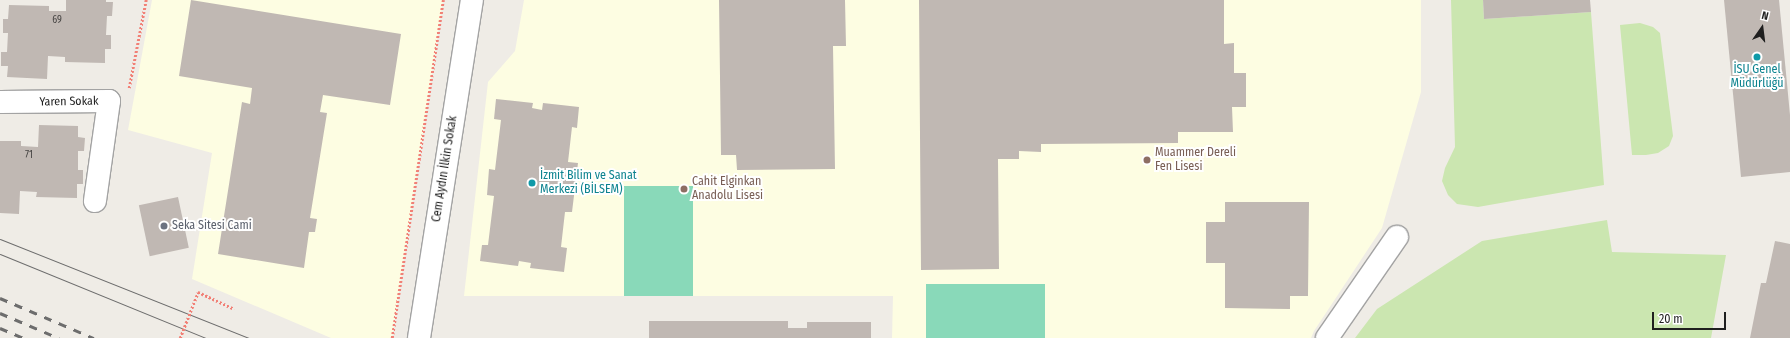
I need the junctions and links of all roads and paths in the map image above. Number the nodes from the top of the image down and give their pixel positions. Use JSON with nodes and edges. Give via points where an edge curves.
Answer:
{"nodes":[{"id":1,"x":443,"y":0,"type":"edge"},
{"id":2,"x":472,"y":0,"type":"edge"},
{"id":3,"x":0,"y":102,"type":"edge"},
{"id":4,"x":94,"y":202,"type":"dead end"},
{"id":5,"x":1397,"y":237,"type":"dead end"},
{"id":6,"x":234,"y":309,"type":"dead end"},
{"id":7,"x":180,"y":338,"type":"edge"},
{"id":8,"x":392,"y":338,"type":"edge"},
{"id":9,"x":419,"y":338,"type":"edge"},
{"id":10,"x":1327,"y":338,"type":"edge"}],
"edges":[{"from":1,"to":8,"type":"path"},
{"from":2,"to":9,"type":"street","name":"Cem Aydın İlkin Sokak"},
{"from":3,"to":4,"type":"street","name":"Yaren Sokak","via":[[109,101]]},
{"from":5,"to":10,"type":"street"},
{"from":6,"to":7,"type":"path","bridge":true,"via":[[198,292]]}]}
